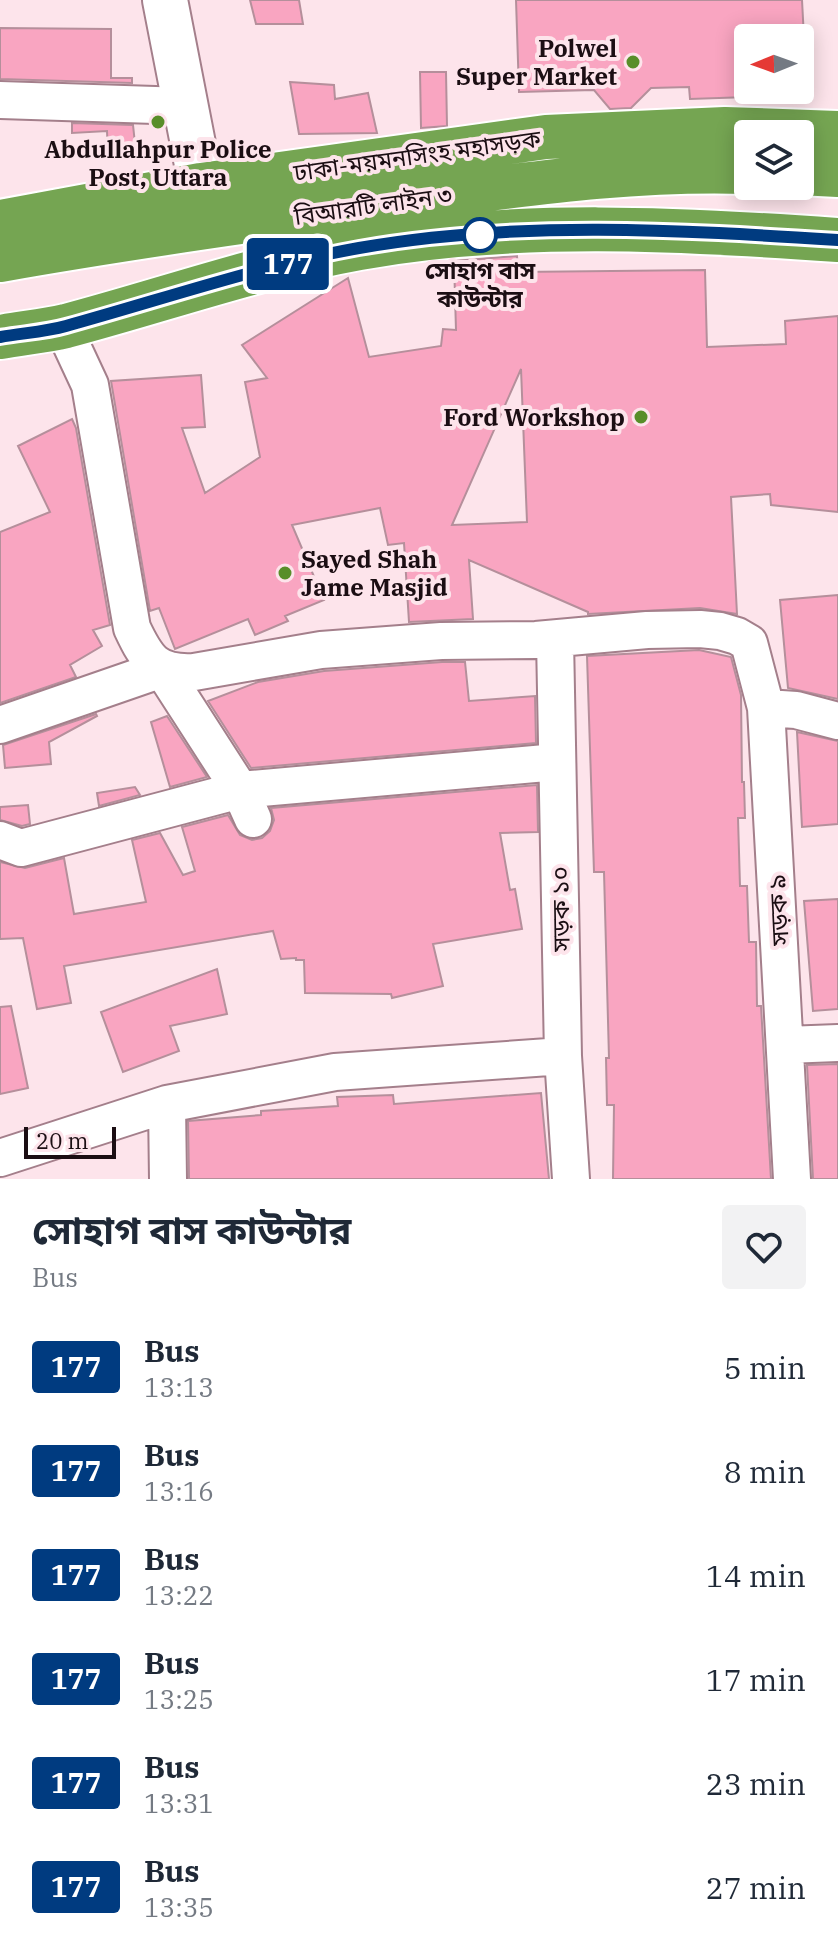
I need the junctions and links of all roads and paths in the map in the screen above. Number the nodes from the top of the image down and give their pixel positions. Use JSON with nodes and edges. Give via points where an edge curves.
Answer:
{"nodes":[{"id":1,"x":165,"y":0,"type":"edge"},
{"id":2,"x":0,"y":100,"type":"edge"},
{"id":3,"x":186,"y":106,"type":"junction"},
{"id":4,"x":838,"y":133,"type":"edge"},
{"id":5,"x":734,"y":172,"type":"edge"},
{"id":6,"x":814,"y":174,"type":"edge"},
{"id":7,"x":838,"y":175,"type":"edge"},
{"id":8,"x":201,"y":185,"type":"junction"},
{"id":9,"x":0,"y":207,"type":"edge"},
{"id":10,"x":68,"y":211,"type":"junction"},
{"id":11,"x":0,"y":222,"type":"edge"},
{"id":12,"x":838,"y":240,"type":"edge"},
{"id":13,"x":0,"y":260,"type":"edge"},
{"id":14,"x":32,"y":332,"type":"edge"},
{"id":15,"x":0,"y":360,"type":"edge"},
{"id":16,"x":555,"y":639,"type":"junction"},
{"id":17,"x":162,"y":669,"type":"junction"},
{"id":18,"x":766,"y":708,"type":"junction"},
{"id":19,"x":838,"y":721,"type":"edge"},
{"id":20,"x":0,"y":725,"type":"edge"},
{"id":21,"x":557,"y":762,"type":"junction"},
{"id":22,"x":247,"y":805,"type":"junction"},
{"id":23,"x":0,"y":840,"type":"edge"},
{"id":24,"x":838,"y":1043,"type":"edge"},
{"id":25,"x":786,"y":1045,"type":"junction"},
{"id":26,"x":563,"y":1056,"type":"junction"},
{"id":27,"x":167,"y":1104,"type":"junction"},
{"id":28,"x":0,"y":1158,"type":"edge"},
{"id":29,"x":168,"y":1179,"type":"edge"},
{"id":30,"x":571,"y":1179,"type":"edge"},
{"id":31,"x":792,"y":1179,"type":"edge"}],
"edges":[{"from":1,"to":3,"type":"main road"},
{"from":2,"to":3,"type":"street"},
{"from":3,"to":8,"type":"main road"},
{"from":4,"to":8,"type":"highway","name":"ঢাকা-ময়মনসিংহ মহাসড়ক","via":[[725,129],[546,137]]},
{"from":5,"to":13,"type":"highway","name":"বিআরটি লাইন ৩","via":[[543,182]]},
{"from":6,"to":7,"type":"highway"},
{"from":8,"to":10,"type":"highway","name":"ঢাকা-ময়মনসিংহ মহাসড়ক"},
{"from":9,"to":10,"type":"highway"},
{"from":10,"to":11,"type":"highway","name":"ঢাকা-ময়মনসিংহ মহাসড়ক"},
{"from":12,"to":14,"type":"highway","via":[[706,231],[447,237],[360,248],[241,274]]},
{"from":14,"to":15,"type":"highway"},
{"from":14,"to":17,"type":"street","via":[[90,385],[132,628],[144,655]]},
{"from":16,"to":17,"type":"street","via":[[321,650],[194,672]]},
{"from":16,"to":18,"type":"street","name":"সড়ক ৯","via":[[647,630],[720,631],[749,643]]},
{"from":16,"to":21,"type":"street","name":"সড়ক ১০"},
{"from":17,"to":20,"type":"street"},
{"from":17,"to":22,"type":"street"},
{"from":18,"to":19,"type":"street"},
{"from":18,"to":25,"type":"street","name":"সড়ক ৯"},
{"from":21,"to":22,"type":"street"},
{"from":21,"to":26,"type":"street","name":"সড়ক ১০"},
{"from":22,"to":23,"type":"street","via":[[21,848]]},
{"from":24,"to":25,"type":"street"},
{"from":25,"to":31,"type":"street","name":"সড়ক ৯"},
{"from":26,"to":27,"type":"street","via":[[335,1072]]},
{"from":26,"to":30,"type":"street","name":"সড়ক ১০"},
{"from":27,"to":28,"type":"street"},
{"from":27,"to":29,"type":"street"}]}
